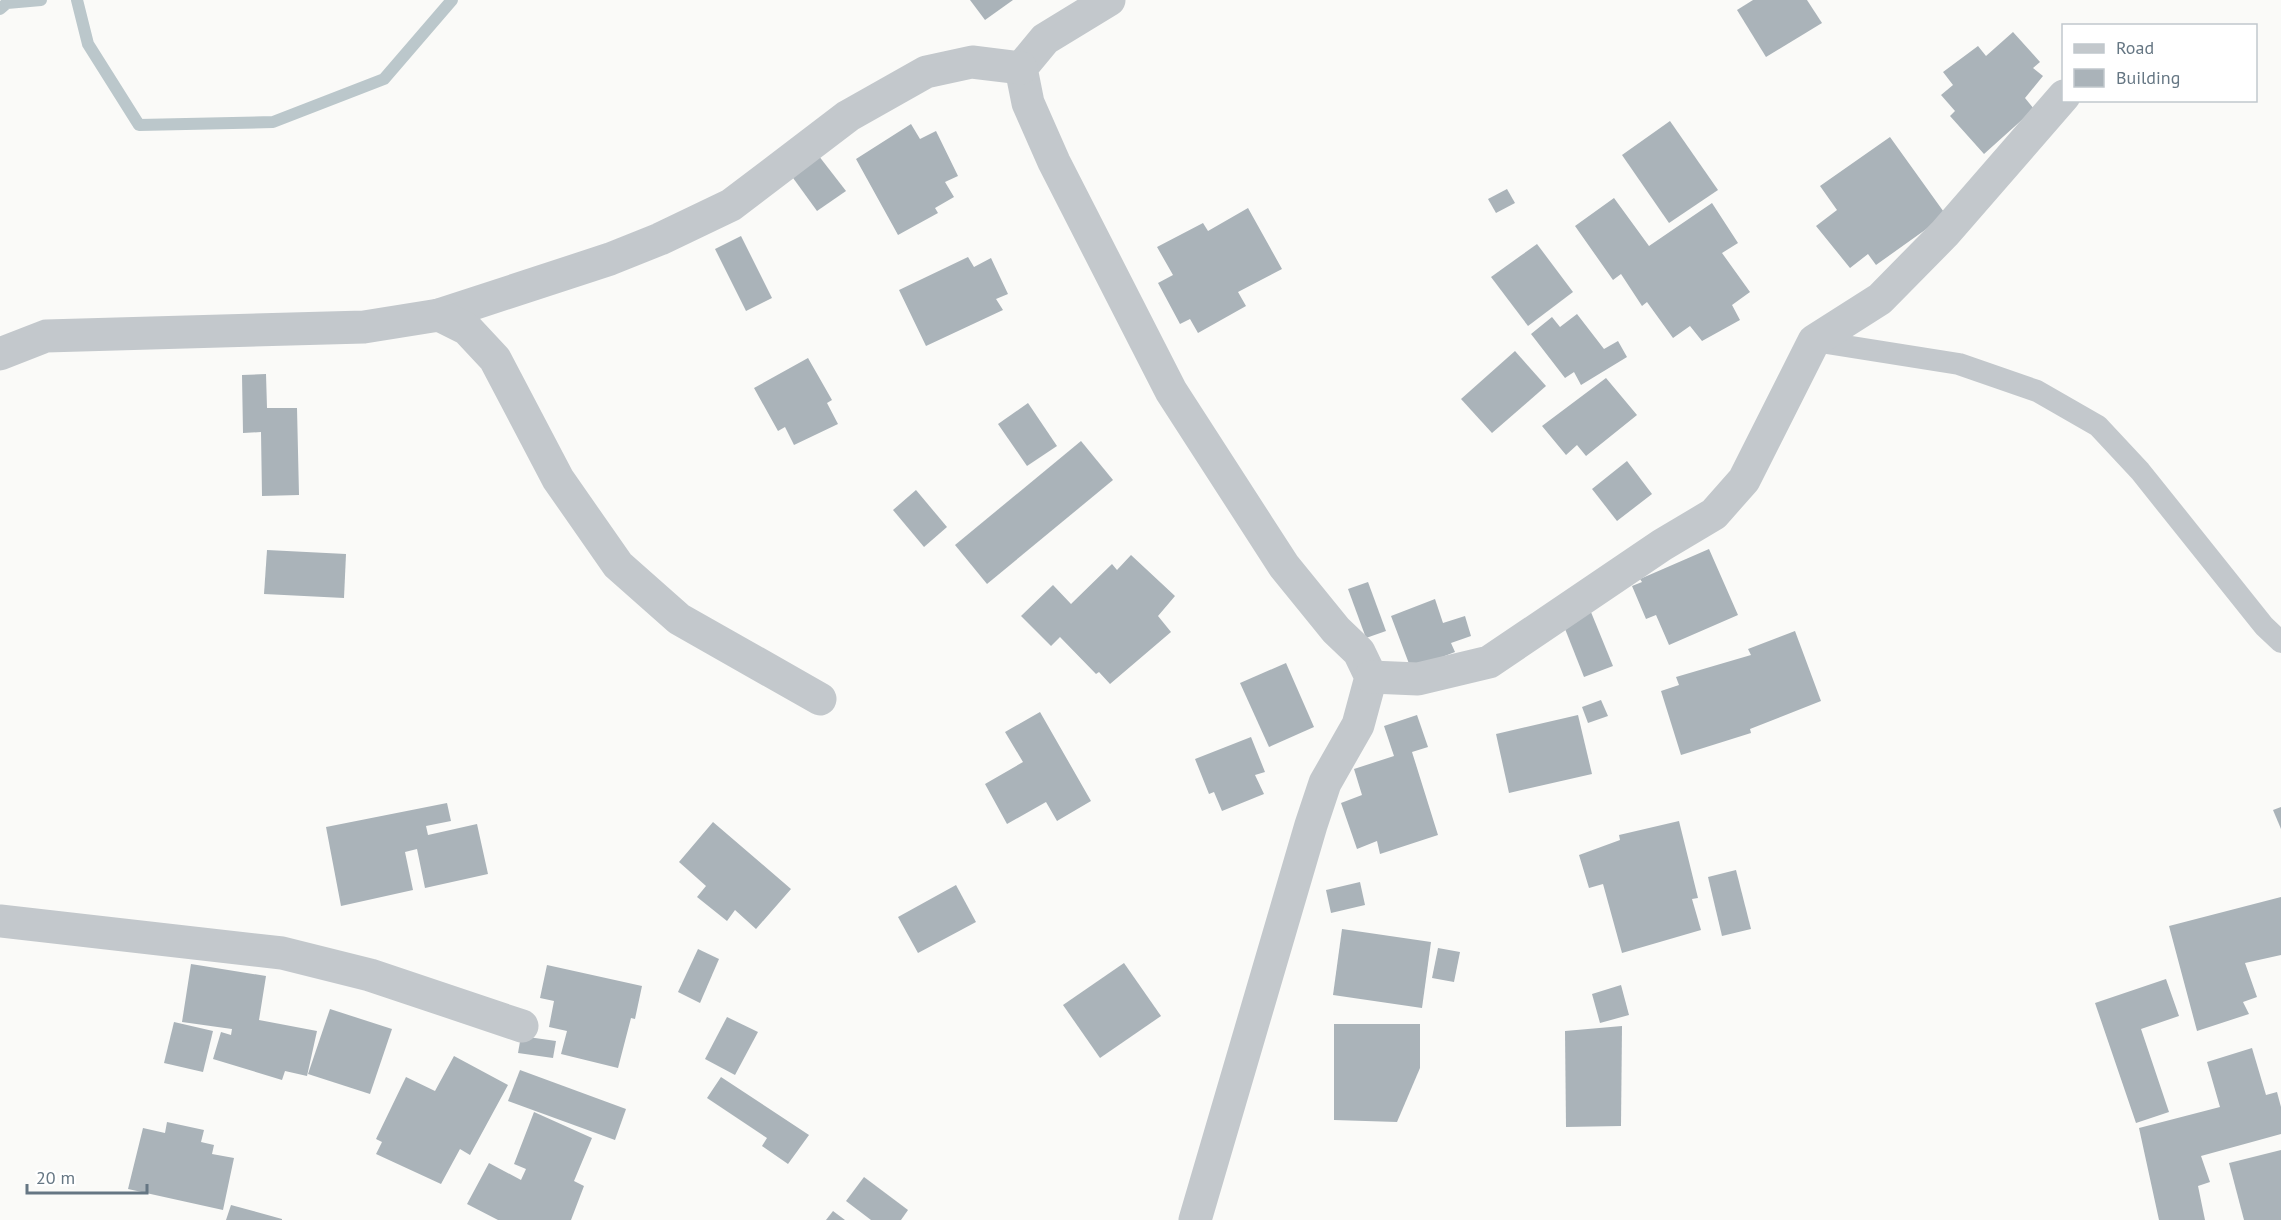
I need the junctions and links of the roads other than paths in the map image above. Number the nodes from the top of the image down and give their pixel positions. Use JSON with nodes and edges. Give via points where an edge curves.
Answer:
{"nodes":[{"id":1,"x":1109,"y":0,"type":"edge"},
{"id":2,"x":1021,"y":68,"type":"junction"},
{"id":3,"x":2062,"y":98,"type":"edge"},
{"id":4,"x":439,"y":315,"type":"junction"},
{"id":5,"x":1814,"y":341,"type":"junction"},
{"id":6,"x":0,"y":354,"type":"edge"},
{"id":7,"x":2281,"y":642,"type":"edge"},
{"id":8,"x":1371,"y":677,"type":"junction"},
{"id":9,"x":820,"y":699,"type":"dead end"},
{"id":10,"x":0,"y":921,"type":"edge"},
{"id":11,"x":522,"y":1026,"type":"dead end"},
{"id":12,"x":1195,"y":1220,"type":"edge"}],
"edges":[{"from":1,"to":2,"type":"street","via":[[1046,39]]},
{"from":2,"to":4,"type":"street","via":[[972,62],[926,72],[848,116],[731,205],[610,259]]},
{"from":2,"to":8,"type":"street","via":[[1028,103],[1054,162],[1171,391],[1284,566],[1359,652]]},
{"from":3,"to":5,"type":"street","via":[[1945,233],[1880,299]]},
{"from":4,"to":6,"type":"street","via":[[364,327],[46,336]]},
{"from":4,"to":9,"type":"street","via":[[467,329],[495,359],[558,479],[618,565],[679,620]]},
{"from":5,"to":7,"type":"lane","via":[[1959,364],[2037,391],[2098,426]]},
{"from":5,"to":8,"type":"street","via":[[1744,480],[1714,514],[1489,662],[1418,679]]},
{"from":8,"to":12,"type":"street","via":[[1358,724],[1325,783],[1307,836]]},
{"from":10,"to":11,"type":"street","via":[[282,953],[370,975]]}]}
